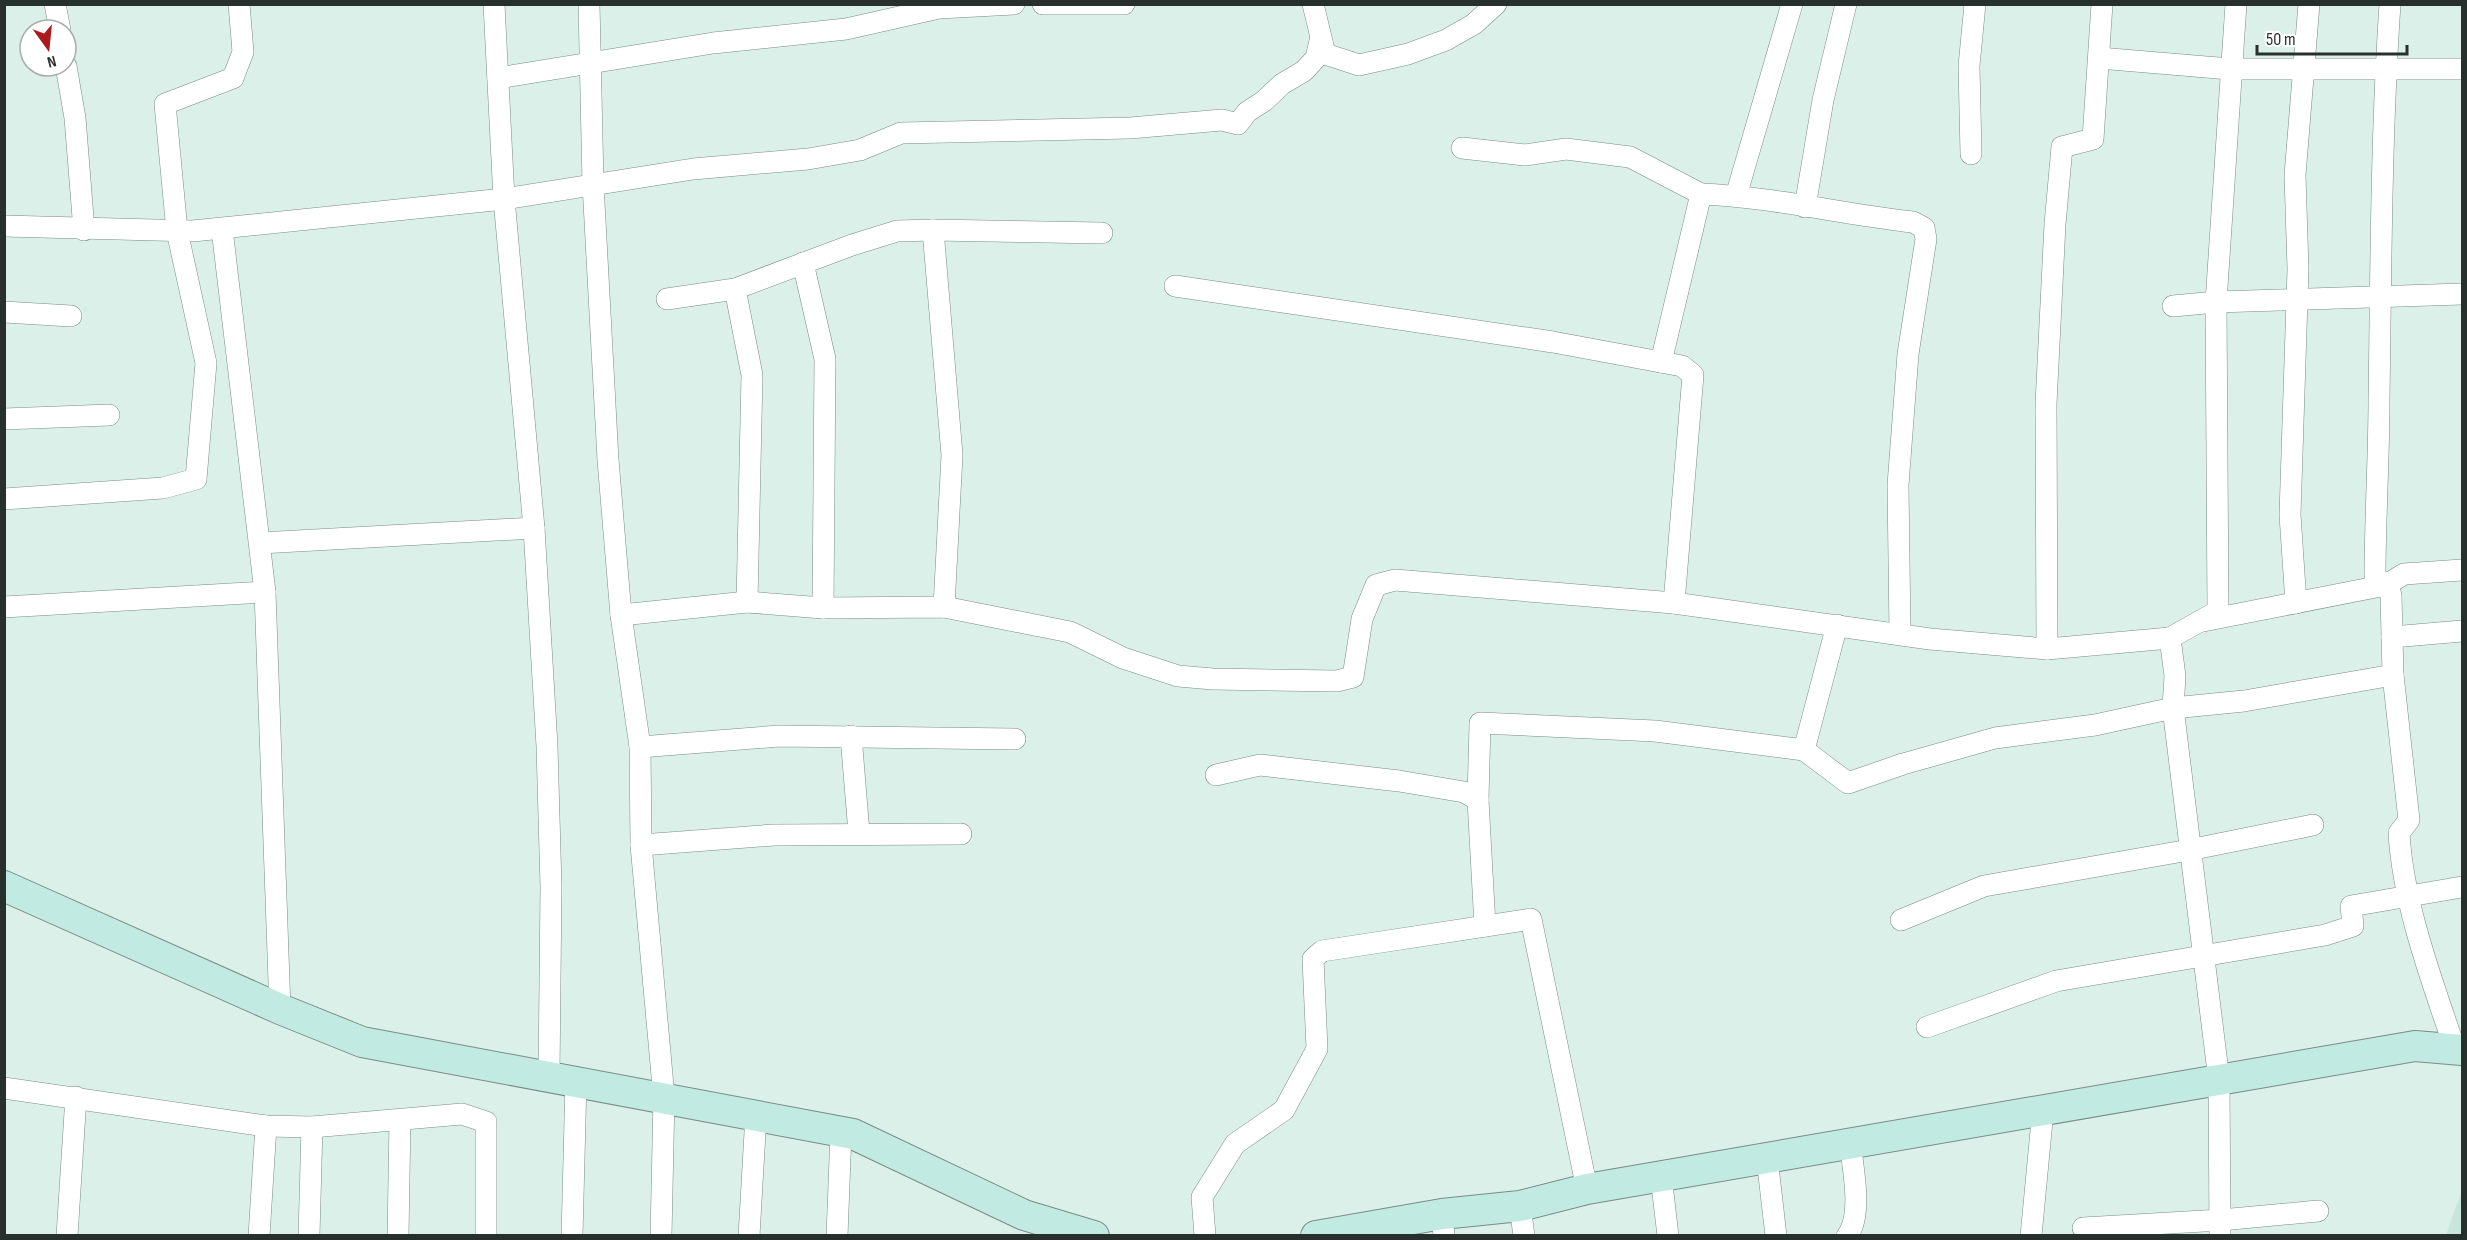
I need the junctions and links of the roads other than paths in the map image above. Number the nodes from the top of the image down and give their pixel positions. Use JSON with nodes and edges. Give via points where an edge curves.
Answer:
{"nodes":[{"id":1,"x":239,"y":4,"type":"edge"},
{"id":2,"x":494,"y":4,"type":"edge"},
{"id":3,"x":589,"y":4,"type":"edge"},
{"id":4,"x":1014,"y":4,"type":"edge"},
{"id":5,"x":1043,"y":4,"type":"edge"},
{"id":6,"x":1124,"y":4,"type":"edge"},
{"id":7,"x":1313,"y":4,"type":"edge"},
{"id":8,"x":1496,"y":4,"type":"edge"},
{"id":9,"x":1792,"y":4,"type":"edge"},
{"id":10,"x":1846,"y":4,"type":"edge"},
{"id":11,"x":1975,"y":4,"type":"edge"},
{"id":12,"x":2102,"y":4,"type":"edge"},
{"id":13,"x":2235,"y":4,"type":"edge"},
{"id":14,"x":2309,"y":4,"type":"edge"},
{"id":15,"x":2390,"y":4,"type":"edge"},
{"id":16,"x":1320,"y":41,"type":"junction"},
{"id":17,"x":2099,"y":58,"type":"junction"},
{"id":18,"x":591,"y":63,"type":"junction"},
{"id":19,"x":2230,"y":69,"type":"junction"},
{"id":20,"x":2304,"y":69,"type":"junction"},
{"id":21,"x":2463,"y":69,"type":"edge"},
{"id":22,"x":2386,"y":70,"type":"junction"},
{"id":23,"x":68,"y":78,"type":"edge"},
{"id":24,"x":498,"y":78,"type":"junction"},
{"id":25,"x":1462,"y":148,"type":"dead end"},
{"id":26,"x":1971,"y":154,"type":"dead end"},
{"id":27,"x":593,"y":184,"type":"junction"},
{"id":28,"x":1701,"y":195,"type":"junction"},
{"id":29,"x":1736,"y":196,"type":"junction"},
{"id":30,"x":504,"y":199,"type":"junction"},
{"id":31,"x":1805,"y":207,"type":"junction"},
{"id":32,"x":4,"y":226,"type":"edge"},
{"id":33,"x":222,"y":229,"type":"junction"},
{"id":34,"x":84,"y":230,"type":"junction"},
{"id":35,"x":933,"y":230,"type":"junction"},
{"id":36,"x":177,"y":231,"type":"junction"},
{"id":37,"x":1102,"y":232,"type":"dead end"},
{"id":38,"x":804,"y":263,"type":"junction"},
{"id":39,"x":1175,"y":286,"type":"dead end"},
{"id":40,"x":735,"y":289,"type":"junction"},
{"id":41,"x":2463,"y":294,"type":"edge"},
{"id":42,"x":2380,"y":296,"type":"junction"},
{"id":43,"x":667,"y":299,"type":"dead end"},
{"id":44,"x":2296,"y":300,"type":"junction"},
{"id":45,"x":2216,"y":302,"type":"junction"},
{"id":46,"x":2174,"y":306,"type":"dead end"},
{"id":47,"x":4,"y":312,"type":"edge"},
{"id":48,"x":71,"y":316,"type":"dead end"},
{"id":49,"x":1661,"y":362,"type":"junction"},
{"id":50,"x":110,"y":415,"type":"dead end"},
{"id":51,"x":4,"y":419,"type":"edge"},
{"id":52,"x":4,"y":499,"type":"edge"},
{"id":53,"x":534,"y":528,"type":"junction"},
{"id":54,"x":260,"y":543,"type":"junction"},
{"id":55,"x":2463,"y":570,"type":"edge"},
{"id":56,"x":2386,"y":585,"type":"junction"},
{"id":57,"x":265,"y":592,"type":"junction"},
{"id":58,"x":747,"y":602,"type":"junction"},
{"id":59,"x":1674,"y":603,"type":"junction"},
{"id":60,"x":2296,"y":603,"type":"junction"},
{"id":61,"x":4,"y":607,"type":"edge"},
{"id":62,"x":944,"y":607,"type":"junction"},
{"id":63,"x":823,"y":608,"type":"junction"},
{"id":64,"x":621,"y":615,"type":"junction"},
{"id":65,"x":2200,"y":622,"type":"junction"},
{"id":66,"x":1837,"y":625,"type":"junction"},
{"id":67,"x":2463,"y":631,"type":"edge"},
{"id":68,"x":1900,"y":634,"type":"junction"},
{"id":69,"x":2170,"y":638,"type":"junction"},
{"id":70,"x":2392,"y":638,"type":"junction"},
{"id":71,"x":2047,"y":649,"type":"junction"},
{"id":72,"x":2393,"y":675,"type":"junction"},
{"id":73,"x":2173,"y":708,"type":"junction"},
{"id":74,"x":851,"y":736,"type":"junction"},
{"id":75,"x":1015,"y":739,"type":"dead end"},
{"id":76,"x":640,"y":747,"type":"junction"},
{"id":77,"x":1804,"y":750,"type":"junction"},
{"id":78,"x":1216,"y":775,"type":"dead end"},
{"id":79,"x":1478,"y":800,"type":"junction"},
{"id":80,"x":2313,"y":825,"type":"dead end"},
{"id":81,"x":859,"y":833,"type":"junction"},
{"id":82,"x":960,"y":834,"type":"dead end"},
{"id":83,"x":641,"y":845,"type":"junction"},
{"id":84,"x":2189,"y":850,"type":"junction"},
{"id":85,"x":4,"y":886,"type":"edge"},
{"id":86,"x":2463,"y":887,"type":"edge"},
{"id":87,"x":2408,"y":897,"type":"junction"},
{"id":88,"x":1901,"y":920,"type":"dead end"},
{"id":89,"x":1485,"y":926,"type":"junction"},
{"id":90,"x":2205,"y":954,"type":"junction"},
{"id":91,"x":280,"y":1009,"type":"junction"},
{"id":92,"x":1927,"y":1027,"type":"dead end"},
{"id":93,"x":2459,"y":1050,"type":"edge"},
{"id":94,"x":562,"y":1079,"type":"junction"},
{"id":95,"x":2219,"y":1080,"type":"junction"},
{"id":96,"x":4,"y":1088,"type":"edge"},
{"id":97,"x":76,"y":1097,"type":"junction"},
{"id":98,"x":664,"y":1097,"type":"junction"},
{"id":99,"x":2043,"y":1110,"type":"junction"},
{"id":100,"x":756,"y":1115,"type":"junction"},
{"id":101,"x":400,"y":1120,"type":"junction"},
{"id":102,"x":266,"y":1126,"type":"junction"},
{"id":103,"x":312,"y":1127,"type":"junction"},
{"id":104,"x":841,"y":1132,"type":"junction"},
{"id":105,"x":1850,"y":1143,"type":"junction"},
{"id":106,"x":1767,"y":1158,"type":"junction"},
{"id":107,"x":1661,"y":1176,"type":"junction"},
{"id":108,"x":1587,"y":1189,"type":"junction"},
{"id":109,"x":1520,"y":1206,"type":"junction"},
{"id":110,"x":2318,"y":1211,"type":"dead end"},
{"id":111,"x":1023,"y":1225,"type":"edge"},
{"id":112,"x":1443,"y":1225,"type":"edge"},
{"id":113,"x":2083,"y":1228,"type":"dead end"},
{"id":114,"x":2220,"y":1228,"type":"edge"},
{"id":115,"x":1331,"y":1234,"type":"edge"},
{"id":116,"x":1091,"y":1235,"type":"edge"},
{"id":117,"x":67,"y":1236,"type":"edge"},
{"id":118,"x":259,"y":1236,"type":"edge"},
{"id":119,"x":309,"y":1236,"type":"edge"},
{"id":120,"x":398,"y":1236,"type":"edge"},
{"id":121,"x":486,"y":1236,"type":"edge"},
{"id":122,"x":572,"y":1236,"type":"edge"},
{"id":123,"x":661,"y":1236,"type":"edge"},
{"id":124,"x":749,"y":1236,"type":"edge"},
{"id":125,"x":837,"y":1236,"type":"edge"},
{"id":126,"x":1205,"y":1236,"type":"edge"},
{"id":127,"x":1524,"y":1236,"type":"edge"},
{"id":128,"x":1668,"y":1236,"type":"edge"},
{"id":129,"x":1776,"y":1236,"type":"edge"},
{"id":130,"x":1847,"y":1236,"type":"edge"},
{"id":131,"x":2031,"y":1236,"type":"edge"}],
"edges":[{"from":1,"to":36,"type":"street","via":[[243,52],[233,78],[165,104]]},
{"from":2,"to":24,"type":"street"},
{"from":3,"to":18,"type":"street"},
{"from":4,"to":18,"type":"street","via":[[939,8],[846,29],[713,43]]},
{"from":5,"to":6,"type":"street"},
{"from":7,"to":16,"type":"street"},
{"from":8,"to":16,"type":"street","via":[[1474,24],[1446,40],[1359,65],[1325,54]]},
{"from":9,"to":29,"type":"street"},
{"from":10,"to":31,"type":"street","via":[[1822,100]]},
{"from":11,"to":26,"type":"street","via":[[1970,66]]},
{"from":12,"to":17,"type":"street"},
{"from":13,"to":19,"type":"street"},
{"from":14,"to":20,"type":"street"},
{"from":15,"to":22,"type":"street"},
{"from":16,"to":27,"type":"street","via":[[1316,58],[1304,71],[1247,112],[1238,124],[1222,120],[1130,128],[902,134],[839,154]]},
{"from":17,"to":19,"type":"street"},
{"from":17,"to":71,"type":"street","via":[[2093,139],[2062,147],[2055,224],[2046,404]]},
{"from":18,"to":24,"type":"street"},
{"from":18,"to":27,"type":"street"},
{"from":19,"to":20,"type":"street"},
{"from":19,"to":45,"type":"street"},
{"from":20,"to":22,"type":"street"},
{"from":20,"to":44,"type":"street","via":[[2295,175]]},
{"from":21,"to":22,"type":"street"},
{"from":22,"to":42,"type":"street"},
{"from":23,"to":34,"type":"street"},
{"from":24,"to":30,"type":"street"},
{"from":25,"to":28,"type":"street","via":[[1524,155],[1566,148],[1630,158]]},
{"from":27,"to":30,"type":"street"},
{"from":27,"to":64,"type":"street"},
{"from":28,"to":29,"type":"street"},
{"from":28,"to":49,"type":"street"},
{"from":29,"to":31,"type":"street"},
{"from":30,"to":33,"type":"street"},
{"from":30,"to":53,"type":"street"},
{"from":31,"to":68,"type":"street","via":[[1913,222],[1924,228],[1926,239],[1908,354],[1898,485]]},
{"from":32,"to":34,"type":"street"},
{"from":33,"to":36,"type":"street"},
{"from":33,"to":54,"type":"street"},
{"from":34,"to":36,"type":"street"},
{"from":35,"to":37,"type":"street"},
{"from":35,"to":38,"type":"street","via":[[897,231]]},
{"from":35,"to":62,"type":"street","via":[[952,455]]},
{"from":36,"to":52,"type":"street","via":[[206,363],[196,479],[163,488]]},
{"from":38,"to":40,"type":"street"},
{"from":38,"to":63,"type":"street","via":[[825,359]]},
{"from":39,"to":49,"type":"street","via":[[1553,342]]},
{"from":40,"to":43,"type":"street"},
{"from":40,"to":58,"type":"street","via":[[753,375]]},
{"from":41,"to":42,"type":"street"},
{"from":42,"to":44,"type":"street"},
{"from":42,"to":56,"type":"street","via":[[2375,578]]},
{"from":44,"to":45,"type":"street"},
{"from":44,"to":60,"type":"street","via":[[2290,515]]},
{"from":45,"to":46,"type":"street"},
{"from":45,"to":65,"type":"street","via":[[2218,611]]},
{"from":47,"to":48,"type":"street"},
{"from":49,"to":59,"type":"street","via":[[1682,366],[1693,375]]},
{"from":50,"to":51,"type":"street"},
{"from":53,"to":54,"type":"street"},
{"from":53,"to":94,"type":"street"},
{"from":54,"to":57,"type":"street"},
{"from":55,"to":56,"type":"street","via":[[2404,574]]},
{"from":56,"to":60,"type":"street"},
{"from":56,"to":70,"type":"street","via":[[2391,595]]},
{"from":57,"to":61,"type":"street"},
{"from":57,"to":91,"type":"street"},
{"from":58,"to":63,"type":"street"},
{"from":58,"to":64,"type":"street"},
{"from":59,"to":62,"type":"street","via":[[1395,580],[1376,585],[1362,619],[1353,677],[1337,681],[1178,676],[1123,658],[1070,632]]},
{"from":59,"to":66,"type":"street"},
{"from":60,"to":65,"type":"street"},
{"from":62,"to":63,"type":"street"},
{"from":64,"to":76,"type":"street"},
{"from":65,"to":69,"type":"street"},
{"from":66,"to":68,"type":"street"},
{"from":66,"to":77,"type":"street"},
{"from":67,"to":70,"type":"street"},
{"from":68,"to":71,"type":"street"},
{"from":69,"to":71,"type":"street"},
{"from":69,"to":73,"type":"street","via":[[2175,676]]},
{"from":70,"to":72,"type":"street"},
{"from":72,"to":73,"type":"street","via":[[2244,701]]},
{"from":72,"to":87,"type":"street","via":[[2409,820],[2399,833]]},
{"from":73,"to":77,"type":"street","via":[[1995,738],[1848,783]]},
{"from":73,"to":84,"type":"street"},
{"from":74,"to":75,"type":"street"},
{"from":74,"to":76,"type":"street","via":[[779,736]]},
{"from":74,"to":81,"type":"street"},
{"from":76,"to":83,"type":"street"},
{"from":77,"to":79,"type":"street","via":[[1655,731],[1480,723]]},
{"from":78,"to":79,"type":"street","via":[[1260,765],[1399,781],[1464,792]]},
{"from":79,"to":89,"type":"street"},
{"from":80,"to":84,"type":"street"},
{"from":81,"to":82,"type":"street"},
{"from":81,"to":83,"type":"street"},
{"from":83,"to":98,"type":"street"},
{"from":84,"to":88,"type":"street","via":[[1984,886]]},
{"from":84,"to":90,"type":"street"},
{"from":85,"to":91,"type":"street"},
{"from":86,"to":87,"type":"street"},
{"from":87,"to":90,"type":"street","via":[[2351,906],[2353,926],[2325,935]]},
{"from":87,"to":93,"type":"street"},
{"from":89,"to":108,"type":"street","via":[[1531,919]]},
{"from":89,"to":126,"type":"street","via":[[1322,951],[1313,959],[1317,1049],[1284,1110],[1235,1144],[1202,1197]]},
{"from":90,"to":92,"type":"street","via":[[2056,981]]},
{"from":90,"to":95,"type":"street"},
{"from":91,"to":94,"type":"street","via":[[362,1042]]},
{"from":93,"to":95,"type":"street","via":[[2415,1046]]},
{"from":94,"to":98,"type":"street"},
{"from":94,"to":122,"type":"street"},
{"from":95,"to":99,"type":"street"},
{"from":95,"to":114,"type":"street"},
{"from":96,"to":97,"type":"street"},
{"from":97,"to":102,"type":"street"},
{"from":97,"to":117,"type":"street"},
{"from":98,"to":100,"type":"street"},
{"from":98,"to":123,"type":"street"},
{"from":99,"to":105,"type":"street"},
{"from":99,"to":131,"type":"street"},
{"from":100,"to":104,"type":"street"},
{"from":100,"to":124,"type":"street"},
{"from":101,"to":103,"type":"street"},
{"from":101,"to":120,"type":"street"},
{"from":101,"to":121,"type":"street","via":[[462,1114],[486,1122]]},
{"from":102,"to":103,"type":"street"},
{"from":102,"to":118,"type":"street"},
{"from":103,"to":119,"type":"street"},
{"from":104,"to":111,"type":"street","via":[[853,1134]]},
{"from":104,"to":125,"type":"street"},
{"from":105,"to":106,"type":"street"},
{"from":105,"to":130,"type":"street","via":[[1855,1189],[1853,1228]]},
{"from":106,"to":107,"type":"street"},
{"from":106,"to":129,"type":"street"},
{"from":107,"to":108,"type":"street"},
{"from":107,"to":128,"type":"street"},
{"from":108,"to":109,"type":"street"},
{"from":109,"to":112,"type":"street"},
{"from":109,"to":127,"type":"street"},
{"from":110,"to":114,"type":"street"},
{"from":111,"to":116,"type":"street"},
{"from":112,"to":115,"type":"street"},
{"from":113,"to":114,"type":"street"}]}
